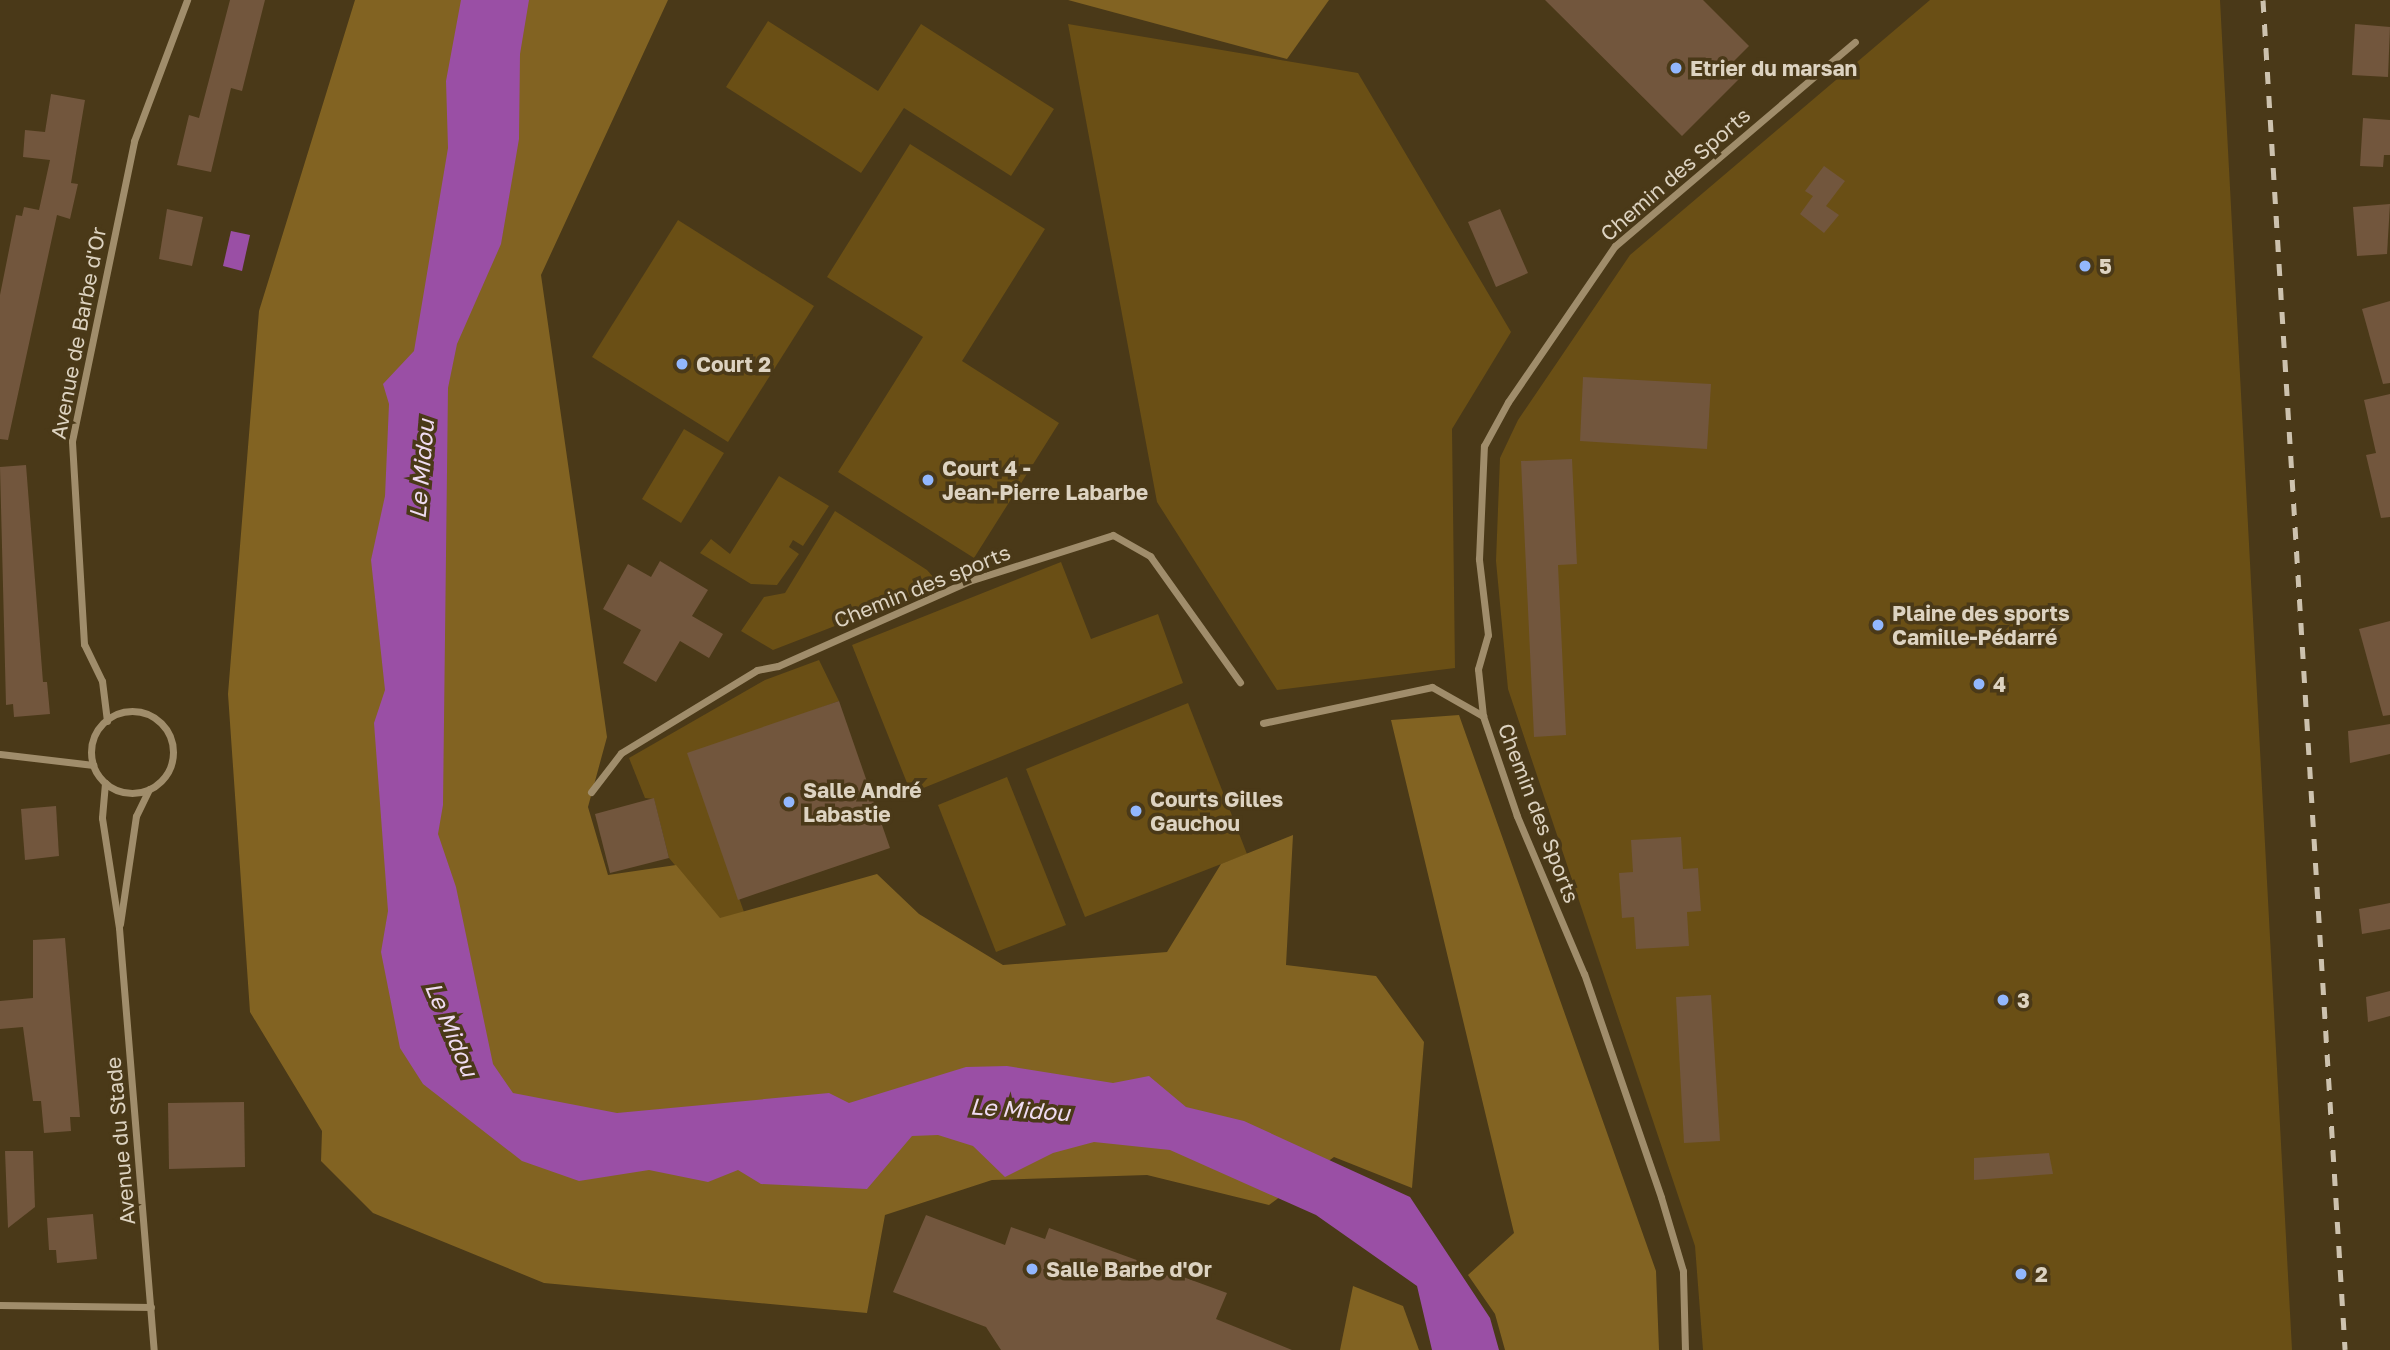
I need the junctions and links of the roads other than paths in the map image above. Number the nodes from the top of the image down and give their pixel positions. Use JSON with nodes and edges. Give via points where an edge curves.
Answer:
{"nodes":[{"id":1,"x":187,"y":0,"type":"edge"},
{"id":2,"x":1855,"y":42,"type":"dead end"},
{"id":3,"x":1240,"y":682,"type":"dead end"},
{"id":4,"x":1483,"y":716,"type":"junction"},
{"id":5,"x":107,"y":721,"type":"junction"},
{"id":6,"x":1263,"y":723,"type":"dead end"},
{"id":7,"x":0,"y":754,"type":"edge"},
{"id":8,"x":93,"y":765,"type":"junction"},
{"id":9,"x":105,"y":783,"type":"junction"},
{"id":10,"x":149,"y":789,"type":"junction"},
{"id":11,"x":591,"y":792,"type":"dead end"},
{"id":12,"x":119,"y":928,"type":"junction"},
{"id":13,"x":0,"y":1305,"type":"edge"},
{"id":14,"x":151,"y":1307,"type":"junction"},
{"id":15,"x":154,"y":1350,"type":"edge"},
{"id":16,"x":1685,"y":1350,"type":"edge"}],
"edges":[{"from":1,"to":5,"type":"street","name":"Avenue de Barbe d'Or","via":[[134,141],[72,441],[84,644],[102,681]]},
{"from":2,"to":4,"type":"street","name":"Chemin des Sports","via":[[1615,246],[1508,402],[1484,446],[1479,559],[1488,635],[1478,669]]},
{"from":3,"to":11,"type":"street","name":"Chemin des sports","via":[[1150,556],[1113,535],[969,581],[778,666],[757,670],[621,753]]},
{"from":4,"to":6,"type":"street","via":[[1432,687]]},
{"from":4,"to":16,"type":"street","name":"Chemin des Sports","via":[[1517,816],[1584,974],[1661,1198],[1683,1271]]},
{"from":5,"to":8,"type":"street","via":[[93,739]]},
{"from":5,"to":10,"type":"street","via":[[135,710],[159,720],[168,730],[173,759],[161,782]]},
{"from":7,"to":8,"type":"street"},
{"from":8,"to":9,"type":"street"},
{"from":9,"to":10,"type":"street","via":[[126,792]]},
{"from":9,"to":12,"type":"street","name":"Avenue du Stade","via":[[102,818]]},
{"from":10,"to":12,"type":"street","name":"Avenue du Stade","via":[[136,816]]},
{"from":12,"to":14,"type":"street","name":"Avenue du Stade"},
{"from":13,"to":14,"type":"street"},
{"from":14,"to":15,"type":"street","name":"Avenue du Stade"}]}
